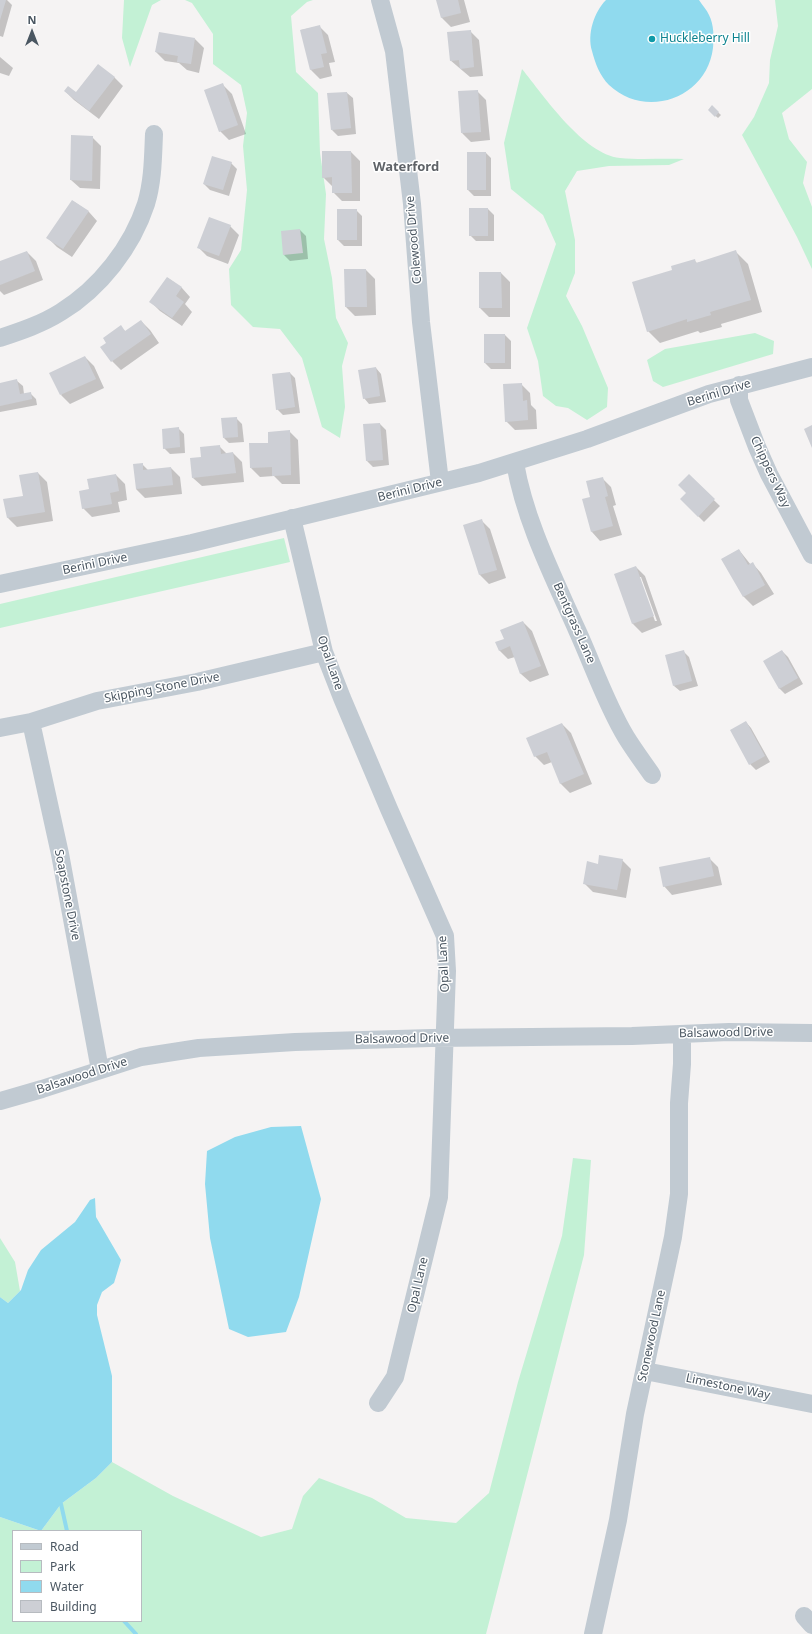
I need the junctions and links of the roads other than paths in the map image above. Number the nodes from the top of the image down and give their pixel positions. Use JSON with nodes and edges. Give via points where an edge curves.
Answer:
{"nodes":[{"id":1,"x":380,"y":0,"type":"edge"},
{"id":2,"x":154,"y":134,"type":"dead end"},
{"id":3,"x":0,"y":338,"type":"edge"},
{"id":4,"x":812,"y":367,"type":"edge"},
{"id":5,"x":740,"y":385,"type":"junction"},
{"id":6,"x":515,"y":463,"type":"junction"},
{"id":7,"x":440,"y":482,"type":"junction"},
{"id":8,"x":292,"y":518,"type":"junction"},
{"id":9,"x":812,"y":555,"type":"edge"},
{"id":10,"x":0,"y":584,"type":"edge"},
{"id":11,"x":324,"y":652,"type":"junction"},
{"id":12,"x":31,"y":722,"type":"junction"},
{"id":13,"x":0,"y":728,"type":"edge"},
{"id":14,"x":652,"y":775,"type":"dead end"},
{"id":15,"x":812,"y":1033,"type":"edge"},
{"id":16,"x":682,"y":1034,"type":"junction"},
{"id":17,"x":445,"y":1038,"type":"junction"},
{"id":18,"x":100,"y":1070,"type":"junction"},
{"id":19,"x":0,"y":1101,"type":"edge"},
{"id":20,"x":645,"y":1371,"type":"junction"},
{"id":21,"x":378,"y":1403,"type":"dead end"},
{"id":22,"x":812,"y":1404,"type":"edge"},
{"id":23,"x":593,"y":1634,"type":"edge"}],
"edges":[{"from":1,"to":7,"type":"street","name":"Colewood Drive","via":[[394,51],[412,204],[420,322]]},
{"from":2,"to":3,"type":"street","via":[[152,173],[146,203],[137,225],[113,265],[97,283],[62,312],[42,323]]},
{"from":4,"to":5,"type":"street","name":"Berini Drive"},
{"from":5,"to":6,"type":"street","name":"Berini Drive"},
{"from":5,"to":9,"type":"street","name":"Chippers Way","via":[[739,400],[757,447]]},
{"from":6,"to":7,"type":"street","name":"Berini Drive"},
{"from":6,"to":14,"type":"street","name":"Bentgrass Lane","via":[[518,482],[553,576],[614,714],[626,738]]},
{"from":7,"to":8,"type":"street","name":"Berini Drive"},
{"from":8,"to":10,"type":"street","name":"Berini Drive","via":[[192,543]]},
{"from":8,"to":11,"type":"street","name":"Opal Lane"},
{"from":11,"to":12,"type":"street","name":"Skipping Stone Drive","via":[[197,682],[97,701]]},
{"from":11,"to":17,"type":"street","name":"Opal Lane","via":[[386,803],[445,936]]},
{"from":12,"to":13,"type":"street","name":"Skipping Stone Drive"},
{"from":12,"to":18,"type":"street","name":"Soapstone Drive","via":[[60,854]]},
{"from":15,"to":16,"type":"street","name":"Balsawood Drive"},
{"from":16,"to":17,"type":"street","name":"Balsawood Drive"},
{"from":16,"to":20,"type":"street","name":"Stonewood Lane","via":[[679,1194],[673,1237]]},
{"from":17,"to":18,"type":"street","name":"Balsawood Drive","via":[[295,1042],[199,1048],[141,1057]]},
{"from":17,"to":21,"type":"street","name":"Opal Lane","via":[[439,1198],[395,1377]]},
{"from":18,"to":19,"type":"street","name":"Balsawood Drive"},
{"from":20,"to":22,"type":"street","name":"Limestone Way"},
{"from":20,"to":23,"type":"street","name":"Stonewood Lane","via":[[635,1414],[618,1520]]}]}
